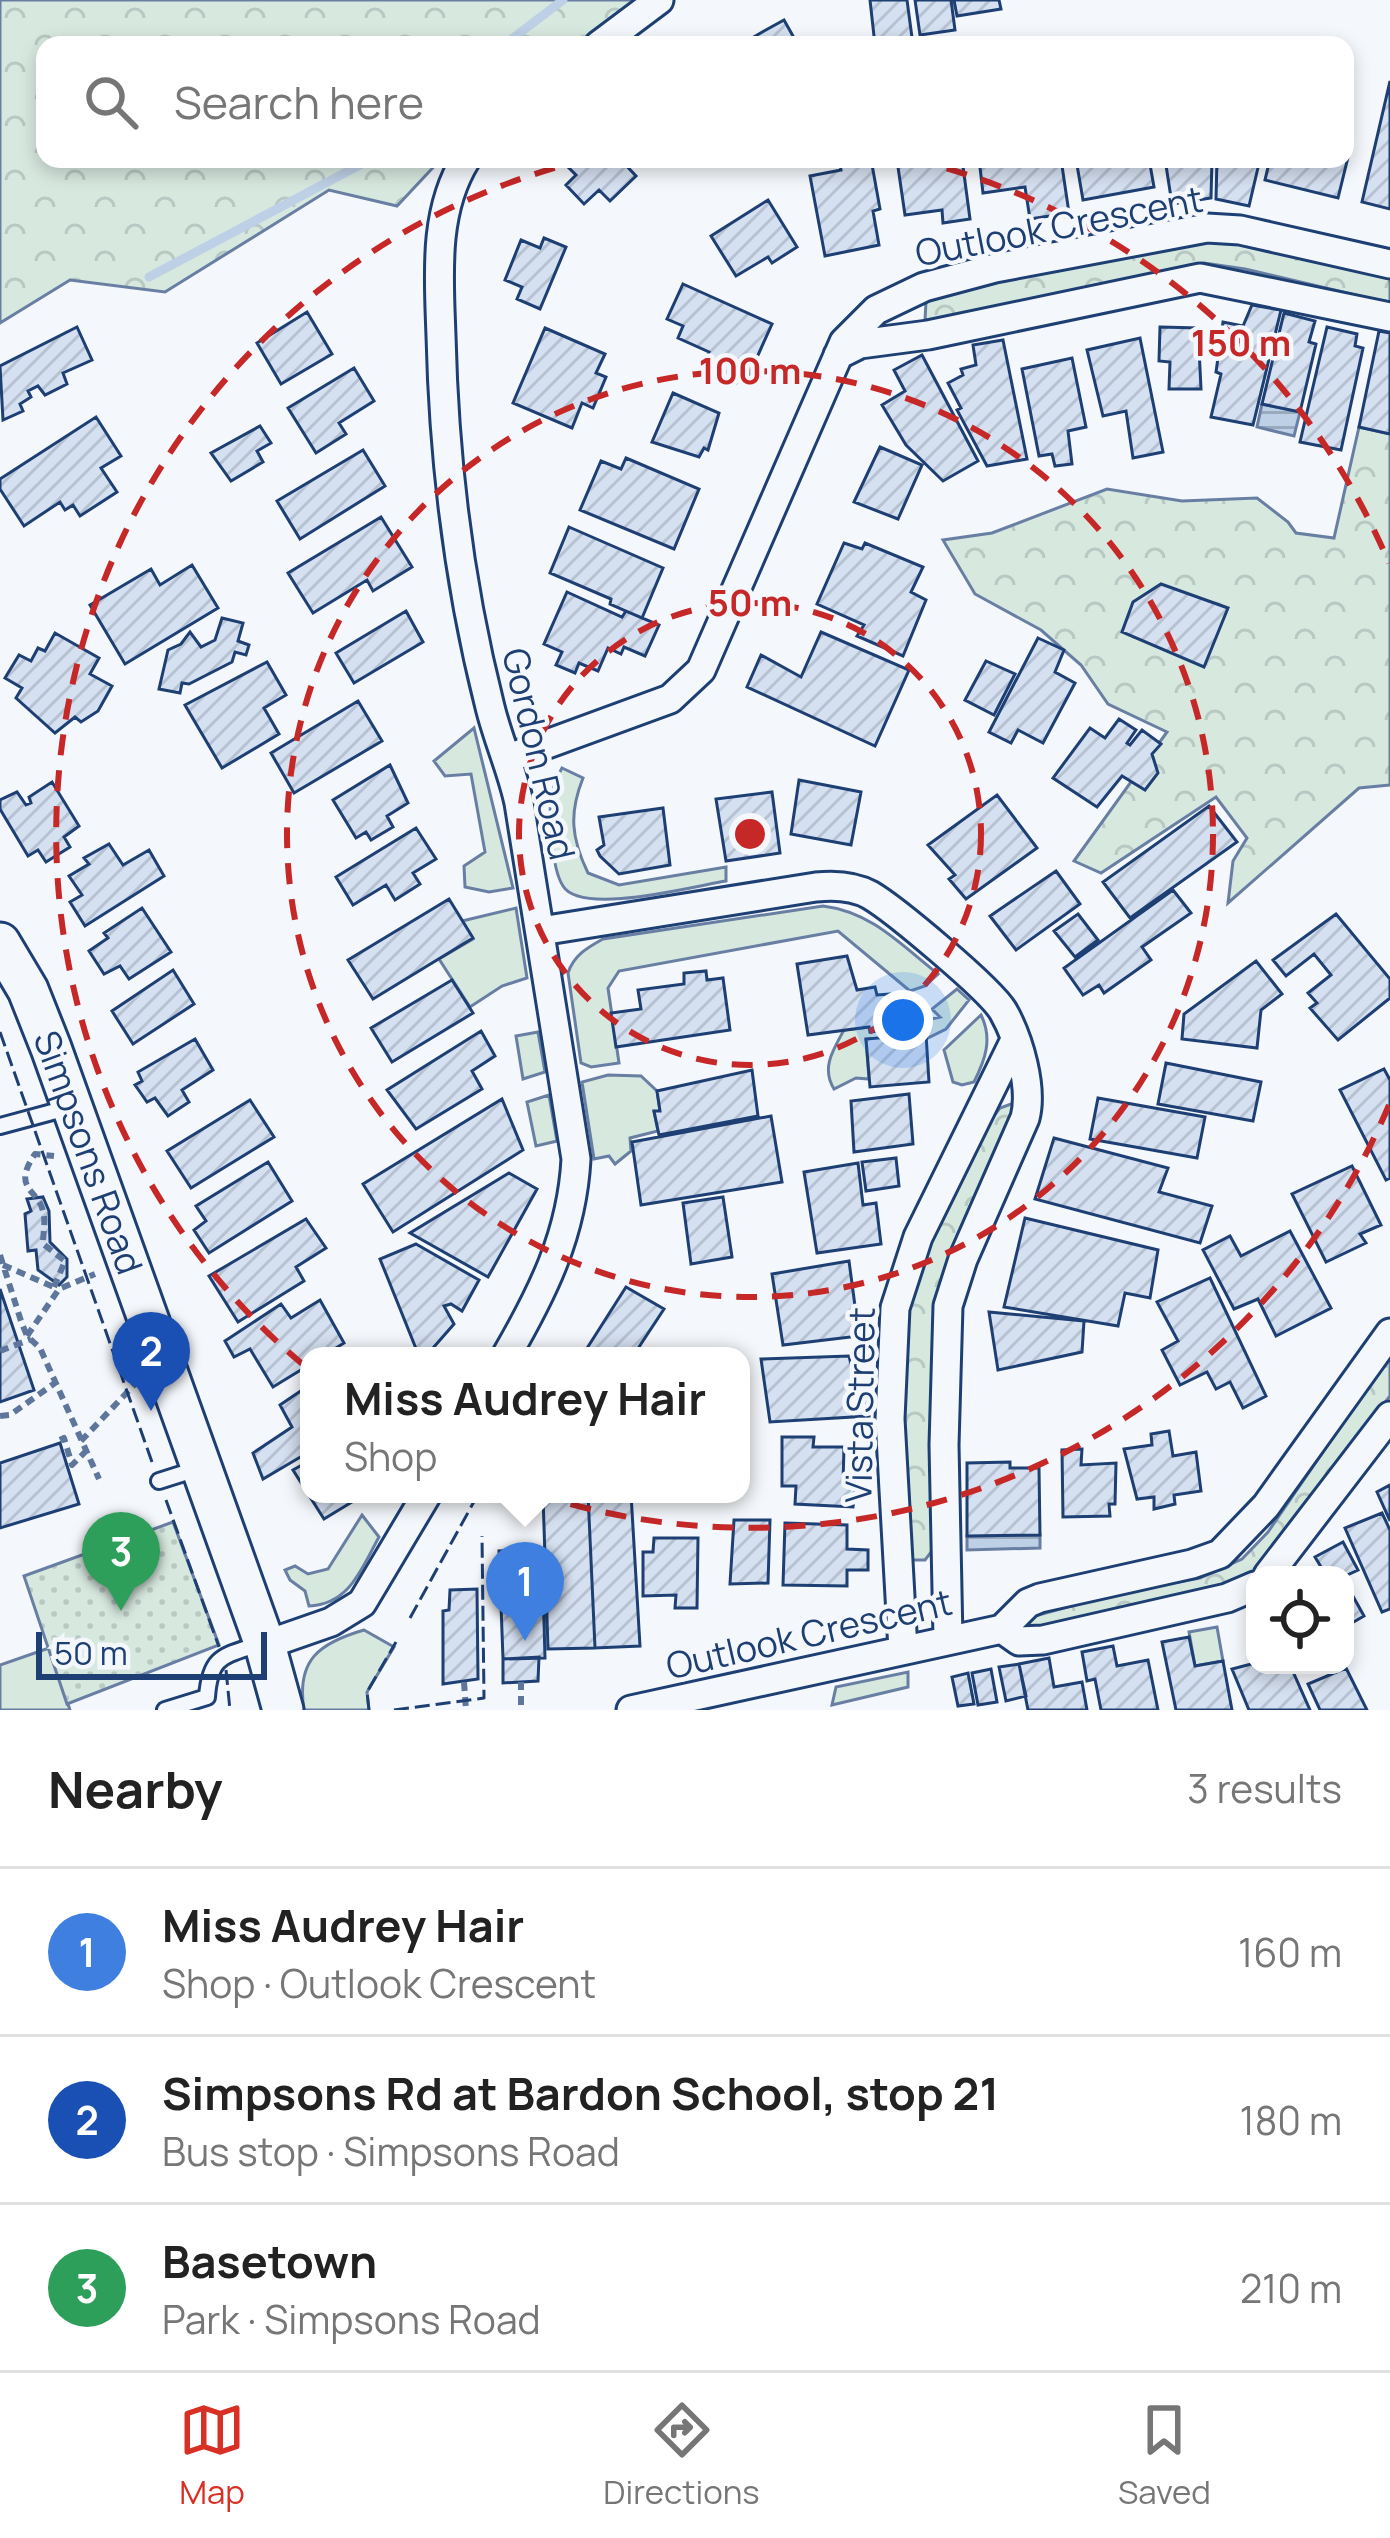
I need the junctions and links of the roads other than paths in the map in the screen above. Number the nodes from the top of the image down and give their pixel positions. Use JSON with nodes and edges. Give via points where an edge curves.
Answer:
{"nodes":[{"id":1,"x":659,"y":0,"type":"edge"},
{"id":2,"x":611,"y":36,"type":"edge"},
{"id":3,"x":461,"y":168,"type":"edge"},
{"id":4,"x":1390,"y":264,"type":"edge"},
{"id":5,"x":1390,"y":316,"type":"edge"},
{"id":6,"x":837,"y":356,"type":"junction"},
{"id":7,"x":509,"y":758,"type":"junction"},
{"id":8,"x":541,"y":932,"type":"junction"},
{"id":9,"x":0,"y":943,"type":"edge"},
{"id":10,"x":1014,"y":1042,"type":"junction"},
{"id":11,"x":72,"y":1106,"type":"junction"},
{"id":12,"x":0,"y":1126,"type":"edge"},
{"id":13,"x":1390,"y":1334,"type":"edge"},
{"id":14,"x":511,"y":1347,"type":"edge"},
{"id":15,"x":1390,"y":1416,"type":"edge"},
{"id":16,"x":202,"y":1467,"type":"junction"},
{"id":17,"x":159,"y":1481,"type":"dead end"},
{"id":18,"x":422,"y":1503,"type":"edge"},
{"id":19,"x":1275,"y":1566,"type":"edge"},
{"id":20,"x":1246,"y":1590,"type":"edge"},
{"id":21,"x":1002,"y":1629,"type":"junction"},
{"id":22,"x":948,"y":1639,"type":"junction"},
{"id":23,"x":265,"y":1644,"type":"junction"},
{"id":24,"x":903,"y":1650,"type":"junction"},
{"id":25,"x":165,"y":1710,"type":"edge"},
{"id":26,"x":283,"y":1710,"type":"edge"},
{"id":27,"x":632,"y":1710,"type":"edge"}],
"edges":[{"from":1,"to":2,"type":"street"},
{"from":3,"to":7,"type":"street","name":"Gordon Road","via":[[442,223],[446,459],[486,693]]},
{"from":4,"to":6,"type":"street","name":"Outlook Crescent","via":[[1240,230],[1190,230],[924,286],[867,317]]},
{"from":5,"to":6,"type":"street","via":[[1200,278],[860,344]]},
{"from":6,"to":7,"type":"street","name":"Outlook Crescent","via":[[691,683],[664,701]]},
{"from":7,"to":8,"type":"street","name":"Gordon Road"},
{"from":8,"to":10,"type":"street","via":[[847,887],[877,900],[985,990]]},
{"from":8,"to":14,"type":"street","name":"Gordon Road","via":[[574,1183],[555,1266]]},
{"from":9,"to":11,"type":"main road","name":"Simpsons Road","via":[[37,1009]]},
{"from":10,"to":22,"type":"street","via":[[1028,1108],[946,1315]]},
{"from":10,"to":24,"type":"street","name":"Vista Street","via":[[918,1237],[895,1308],[890,1419]]},
{"from":11,"to":12,"type":"lane"},
{"from":11,"to":16,"type":"main road","name":"Simpsons Road"},
{"from":13,"to":21,"type":"street","name":"Outlook Crescent","via":[[1266,1506],[1220,1553],[1040,1598]]},
{"from":15,"to":19,"type":"street"},
{"from":16,"to":17,"type":"lane"},
{"from":16,"to":23,"type":"main road","name":"Simpsons Road"},
{"from":18,"to":23,"type":"street","via":[[362,1604]]},
{"from":20,"to":21,"type":"street","name":"Outlook Crescent","via":[[1042,1640],[1019,1641]]},
{"from":21,"to":22,"type":"street","name":"Outlook Crescent"},
{"from":22,"to":24,"type":"street","name":"Outlook Crescent"},
{"from":23,"to":25,"type":"lane","via":[[224,1656],[214,1664],[208,1696]]},
{"from":23,"to":26,"type":"main road","name":"Simpsons Road"},
{"from":24,"to":27,"type":"street","name":"Outlook Crescent"}]}
